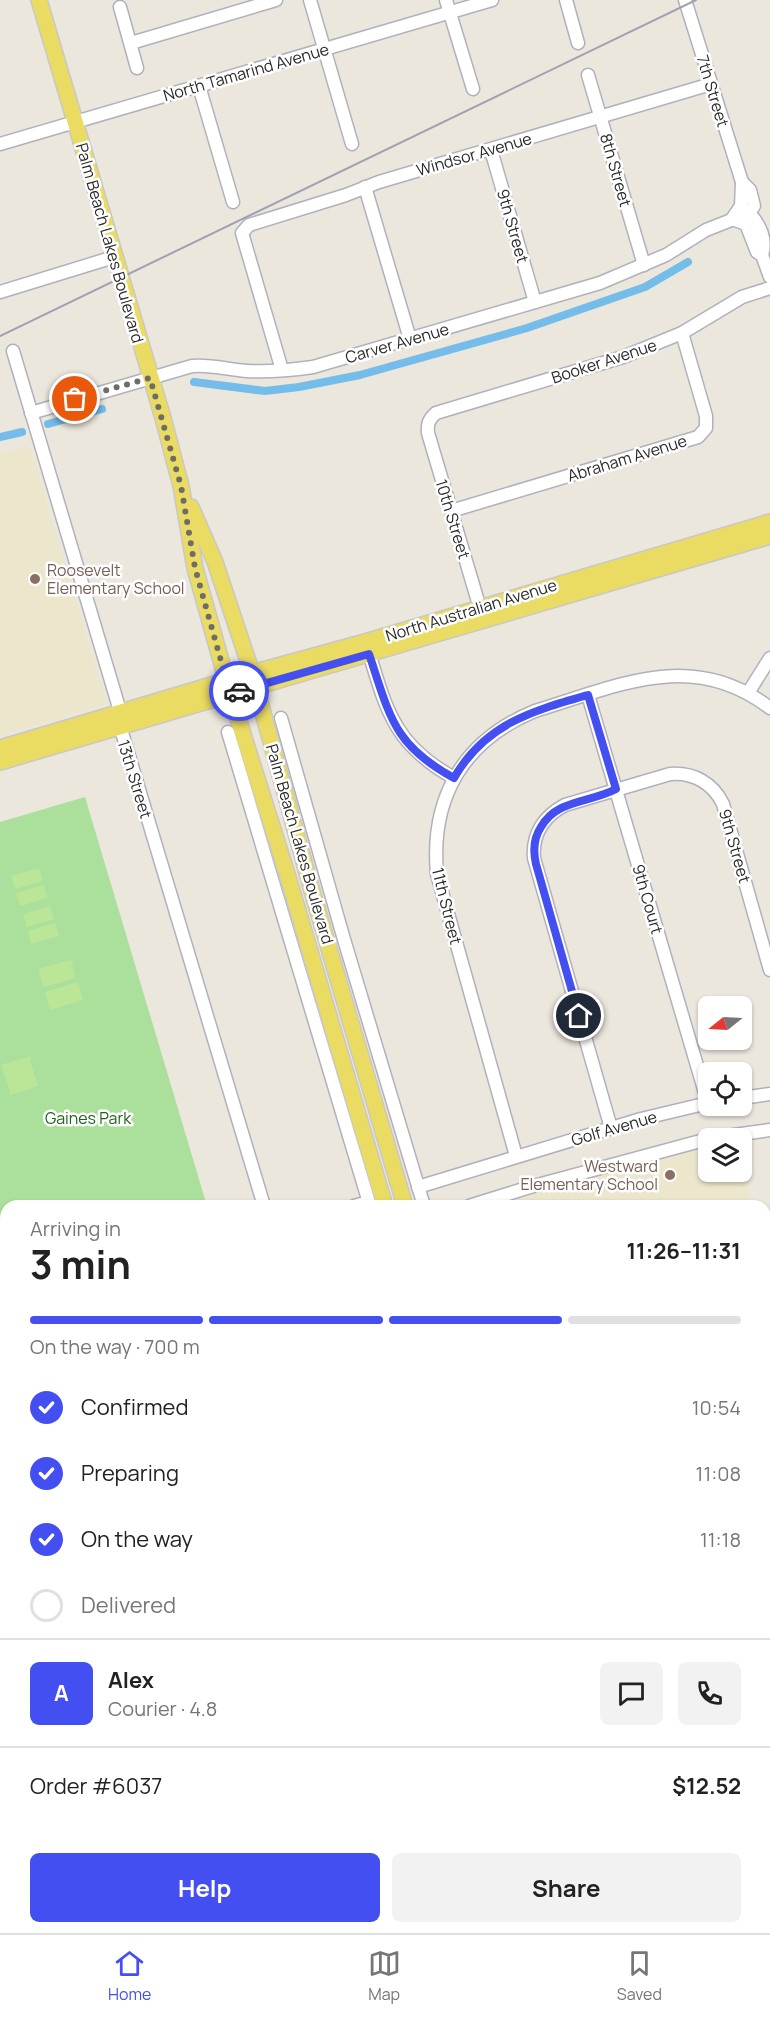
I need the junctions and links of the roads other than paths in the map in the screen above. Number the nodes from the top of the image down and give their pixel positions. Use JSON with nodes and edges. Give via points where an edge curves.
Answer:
{"nodes":[{"id":1,"x":39,"y":0,"type":"edge"},
{"id":2,"x":276,"y":0,"type":"edge"},
{"id":3,"x":310,"y":0,"type":"edge"},
{"id":4,"x":492,"y":0,"type":"edge"},
{"id":5,"x":566,"y":0,"type":"edge"},
{"id":6,"x":685,"y":0,"type":"edge"},
{"id":7,"x":448,"y":6,"type":"edge"},
{"id":8,"x":120,"y":7,"type":"dead end"},
{"id":9,"x":131,"y":43,"type":"junction"},
{"id":10,"x":578,"y":43,"type":"dead end"},
{"id":11,"x":325,"y":49,"type":"junction"},
{"id":12,"x":137,"y":68,"type":"dead end"},
{"id":13,"x":588,"y":75,"type":"dead end"},
{"id":14,"x":711,"y":84,"type":"junction"},
{"id":15,"x":199,"y":86,"type":"junction"},
{"id":16,"x":473,"y":89,"type":"dead end"},
{"id":17,"x":601,"y":117,"type":"junction"},
{"id":18,"x":74,"y":122,"type":"junction"},
{"id":19,"x":0,"y":144,"type":"edge"},
{"id":20,"x":352,"y":144,"type":"dead end"},
{"id":21,"x":491,"y":150,"type":"junction"},
{"id":22,"x":742,"y":182,"type":"junction"},
{"id":23,"x":365,"y":187,"type":"junction"},
{"id":24,"x":233,"y":202,"type":"dead end"},
{"id":25,"x":749,"y":213,"type":"junction"},
{"id":26,"x":732,"y":219,"type":"junction"},
{"id":27,"x":762,"y":255,"type":"junction"},
{"id":28,"x":114,"y":257,"type":"junction"},
{"id":29,"x":644,"y":265,"type":"junction"},
{"id":30,"x":770,"y":277,"type":"edge"},
{"id":31,"x":770,"y":288,"type":"edge"},
{"id":32,"x":0,"y":292,"type":"edge"},
{"id":33,"x":535,"y":302,"type":"junction"},
{"id":34,"x":682,"y":333,"type":"junction"},
{"id":35,"x":410,"y":339,"type":"junction"},
{"id":36,"x":12,"y":351,"type":"dead end"},
{"id":37,"x":282,"y":370,"type":"junction"},
{"id":38,"x":150,"y":378,"type":"junction"},
{"id":39,"x":31,"y":412,"type":"junction"},
{"id":40,"x":431,"y":417,"type":"joint"},
{"id":41,"x":181,"y":486,"type":"junction"},
{"id":42,"x":451,"y":511,"type":"junction"},
{"id":43,"x":770,"y":522,"type":"edge"},
{"id":44,"x":770,"y":536,"type":"edge"},
{"id":45,"x":482,"y":614,"type":"junction"},
{"id":46,"x":367,"y":648,"type":"junction"},
{"id":47,"x":770,"y":658,"type":"edge"},
{"id":48,"x":254,"y":679,"type":"junction"},
{"id":49,"x":229,"y":687,"type":"junction"},
{"id":50,"x":748,"y":693,"type":"junction"},
{"id":51,"x":588,"y":695,"type":"junction"},
{"id":52,"x":770,"y":708,"type":"edge"},
{"id":53,"x":281,"y":718,"type":"dead end"},
{"id":54,"x":120,"y":719,"type":"junction"},
{"id":55,"x":228,"y":732,"type":"dead end"},
{"id":56,"x":0,"y":748,"type":"edge"},
{"id":57,"x":0,"y":762,"type":"edge"},
{"id":58,"x":454,"y":778,"type":"junction"},
{"id":59,"x":616,"y":789,"type":"junction"},
{"id":60,"x":254,"y":796,"type":"junction"},
{"id":61,"x":329,"y":886,"type":"junction"},
{"id":62,"x":312,"y":891,"type":"junction"},
{"id":63,"x":329,"y":947,"type":"junction"},
{"id":64,"x":310,"y":953,"type":"junction"},
{"id":65,"x":770,"y":970,"type":"edge"},
{"id":66,"x":698,"y":1069,"type":"edge"},
{"id":67,"x":770,"y":1094,"type":"edge"},
{"id":68,"x":389,"y":1095,"type":"junction"},
{"id":69,"x":752,"y":1096,"type":"edge"},
{"id":70,"x":374,"y":1100,"type":"junction"},
{"id":71,"x":356,"y":1104,"type":"junction"},
{"id":72,"x":698,"y":1106,"type":"edge"},
{"id":73,"x":340,"y":1109,"type":"junction"},
{"id":74,"x":611,"y":1128,"type":"junction"},
{"id":75,"x":770,"y":1130,"type":"edge"},
{"id":76,"x":752,"y":1133,"type":"edge"},
{"id":77,"x":698,"y":1142,"type":"edge"},
{"id":78,"x":516,"y":1156,"type":"junction"},
{"id":79,"x":418,"y":1187,"type":"junction"},
{"id":80,"x":262,"y":1200,"type":"edge"},
{"id":81,"x":368,"y":1200,"type":"edge"},
{"id":82,"x":383,"y":1200,"type":"edge"},
{"id":83,"x":403,"y":1200,"type":"edge"},
{"id":84,"x":422,"y":1200,"type":"edge"},
{"id":85,"x":488,"y":1200,"type":"edge"}],
"edges":[{"from":1,"to":18,"type":"main road","name":"Palm Beach Lakes Boulevard"},
{"from":2,"to":9,"type":"street"},
{"from":3,"to":11,"type":"street"},
{"from":4,"to":7,"type":"street","name":"North Tamarind Avenue"},
{"from":5,"to":10,"type":"street"},
{"from":6,"to":14,"type":"street","name":"7th Street"},
{"from":7,"to":11,"type":"street","name":"North Tamarind Avenue"},
{"from":7,"to":16,"type":"street"},
{"from":8,"to":9,"type":"street"},
{"from":9,"to":12,"type":"street"},
{"from":11,"to":15,"type":"street","name":"North Tamarind Avenue"},
{"from":11,"to":20,"type":"street"},
{"from":13,"to":17,"type":"street","name":"8th Street"},
{"from":14,"to":17,"type":"street","name":"Windsor Avenue"},
{"from":14,"to":22,"type":"street","name":"7th Street"},
{"from":15,"to":18,"type":"street","name":"North Tamarind Avenue"},
{"from":15,"to":24,"type":"street"},
{"from":17,"to":21,"type":"street","name":"Windsor Avenue"},
{"from":17,"to":29,"type":"street","name":"8th Street"},
{"from":18,"to":19,"type":"street","name":"North Tamarind Avenue"},
{"from":18,"to":28,"type":"main road","name":"Palm Beach Lakes Boulevard"},
{"from":21,"to":23,"type":"street","name":"Windsor Avenue"},
{"from":21,"to":33,"type":"street","name":"9th Street"},
{"from":22,"to":25,"type":"street","name":"7th Street","via":[[750,190],[754,206]]},
{"from":22,"to":26,"type":"street","name":"7th Street","via":[[741,206]]},
{"from":23,"to":35,"type":"street"},
{"from":23,"to":37,"type":"street","name":"Windsor Avenue","via":[[249,225],[242,233]]},
{"from":25,"to":26,"type":"street","name":"Carver Avenue"},
{"from":25,"to":27,"type":"street","name":"7th Street","via":[[760,228],[765,245]]},
{"from":26,"to":27,"type":"street","name":"7th Street","via":[[746,224]]},
{"from":26,"to":29,"type":"street","name":"Carver Avenue"},
{"from":27,"to":30,"type":"street","name":"7th Street"},
{"from":28,"to":32,"type":"street"},
{"from":28,"to":38,"type":"main road","name":"Palm Beach Lakes Boulevard"},
{"from":29,"to":33,"type":"street","name":"Carver Avenue"},
{"from":31,"to":34,"type":"street","name":"Booker Avenue","via":[[742,297]]},
{"from":33,"to":35,"type":"street","name":"Carver Avenue"},
{"from":34,"to":40,"type":"street","name":"Booker Avenue","via":[[623,357]]},
{"from":34,"to":42,"type":"street","name":"Abraham Avenue","via":[[706,416],[706,428],[698,437]]},
{"from":35,"to":37,"type":"street","name":"Carver Avenue","via":[[313,367]]},
{"from":36,"to":39,"type":"street","name":"13th Street"},
{"from":37,"to":38,"type":"street","name":"Carver Avenue","via":[[249,371],[201,365]]},
{"from":38,"to":39,"type":"street","name":"Carver Avenue"},
{"from":38,"to":41,"type":"main road","name":"Palm Beach Lakes Boulevard"},
{"from":39,"to":54,"type":"street","name":"13th Street"},
{"from":40,"to":42,"type":"street","name":"10th Street","via":[[428,433]]},
{"from":41,"to":48,"type":"main road","name":"Palm Beach Lakes Boulevard","via":[[215,562]]},
{"from":41,"to":49,"type":"main road","name":"Palm Beach Lakes Boulevard","via":[[195,568]]},
{"from":42,"to":45,"type":"street","name":"10th Street"},
{"from":43,"to":45,"type":"main road","name":"North Australian Avenue"},
{"from":44,"to":45,"type":"main road","name":"North Australian Avenue"},
{"from":45,"to":46,"type":"main road","name":"North Australian Avenue"},
{"from":46,"to":48,"type":"main road","name":"North Australian Avenue"},
{"from":46,"to":58,"type":"street","via":[[399,731],[417,754]]},
{"from":47,"to":50,"type":"street"},
{"from":48,"to":49,"type":"main road","name":"North Australian Avenue"},
{"from":48,"to":62,"type":"main road","name":"Palm Beach Lakes Boulevard"},
{"from":49,"to":54,"type":"main road","name":"North Australian Avenue"},
{"from":49,"to":60,"type":"main road","name":"Palm Beach Lakes Boulevard"},
{"from":50,"to":51,"type":"street","via":[[721,681],[684,675],[647,678]]},
{"from":50,"to":52,"type":"street"},
{"from":51,"to":58,"type":"street","name":"11th Street","via":[[507,724],[482,742]]},
{"from":51,"to":59,"type":"street","name":"9th Court"},
{"from":53,"to":61,"type":"street"},
{"from":54,"to":56,"type":"main road","name":"North Australian Avenue"},
{"from":54,"to":57,"type":"main road","name":"North Australian Avenue"},
{"from":54,"to":80,"type":"street","name":"13th Street"},
{"from":55,"to":60,"type":"street"},
{"from":58,"to":78,"type":"street","name":"11th Street","via":[[439,819],[437,874]]},
{"from":59,"to":65,"type":"street","name":"9th Street","via":[[676,773],[694,776],[713,789],[723,804]]},
{"from":59,"to":66,"type":"street","name":"9th Court"},
{"from":59,"to":74,"type":"street","via":[[554,811],[539,829],[534,852]]},
{"from":60,"to":64,"type":"main road","name":"Palm Beach Lakes Boulevard","via":[[288,877]]},
{"from":60,"to":73,"type":"street"},
{"from":61,"to":62,"type":"street"},
{"from":61,"to":68,"type":"street"},
{"from":62,"to":63,"type":"main road","name":"Palm Beach Lakes Boulevard"},
{"from":63,"to":64,"type":"main road"},
{"from":63,"to":70,"type":"main road","name":"Palm Beach Lakes Boulevard"},
{"from":64,"to":71,"type":"main road","name":"Palm Beach Lakes Boulevard"},
{"from":67,"to":69,"type":"street"},
{"from":68,"to":70,"type":"street"},
{"from":68,"to":79,"type":"street"},
{"from":70,"to":83,"type":"main road","name":"Palm Beach Lakes Boulevard"},
{"from":71,"to":73,"type":"street"},
{"from":71,"to":82,"type":"main road","name":"Palm Beach Lakes Boulevard"},
{"from":72,"to":74,"type":"street","name":"Golf Avenue"},
{"from":73,"to":81,"type":"street"},
{"from":74,"to":78,"type":"street","name":"Golf Avenue"},
{"from":75,"to":76,"type":"street"},
{"from":77,"to":85,"type":"street"},
{"from":78,"to":79,"type":"street","name":"Golf Avenue"},
{"from":79,"to":84,"type":"street"}]}
